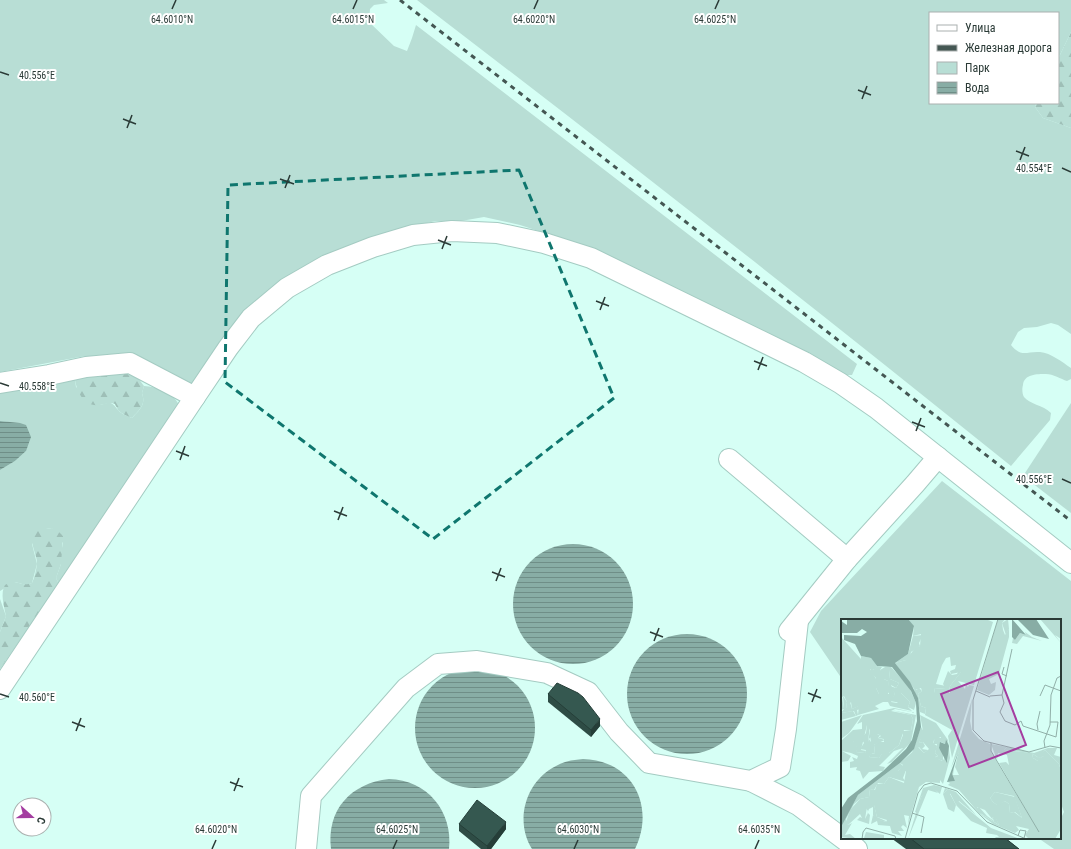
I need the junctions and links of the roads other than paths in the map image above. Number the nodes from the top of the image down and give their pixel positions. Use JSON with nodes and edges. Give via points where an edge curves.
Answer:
{"nodes":[{"id":1,"x":0,"y":383,"type":"edge"},
{"id":2,"x":195,"y":397,"type":"junction"},
{"id":3,"x":938,"y":457,"type":"junction"},
{"id":4,"x":729,"y":459,"type":"dead end"},
{"id":5,"x":847,"y":559,"type":"junction"},
{"id":6,"x":1071,"y":563,"type":"edge"},
{"id":7,"x":0,"y":689,"type":"edge"},
{"id":8,"x":751,"y":781,"type":"junction"},
{"id":9,"x":841,"y":837,"type":"edge"},
{"id":10,"x":843,"y":839,"type":"edge"},
{"id":11,"x":306,"y":849,"type":"edge"},
{"id":12,"x":857,"y":849,"type":"edge"}],
"edges":[{"from":1,"to":2,"type":"lane","via":[[86,367],[130,363]]},
{"from":2,"to":3,"type":"lane","via":[[251,318],[287,288],[327,265],[413,235],[452,231],[497,233],[544,243],[590,258],[804,362],[876,408]]},
{"from":2,"to":7,"type":"lane"},
{"from":3,"to":5,"type":"lane"},
{"from":3,"to":6,"type":"lane"},
{"from":4,"to":5,"type":"lane"},
{"from":5,"to":8,"type":"lane","via":[[791,628],[786,729],[780,767]]},
{"from":8,"to":9,"type":"lane","via":[[798,806]]},
{"from":8,"to":11,"type":"lane","via":[[649,763],[619,732],[588,692],[546,673],[477,661],[438,664],[406,688],[311,796]]},
{"from":10,"to":12,"type":"lane"}]}
